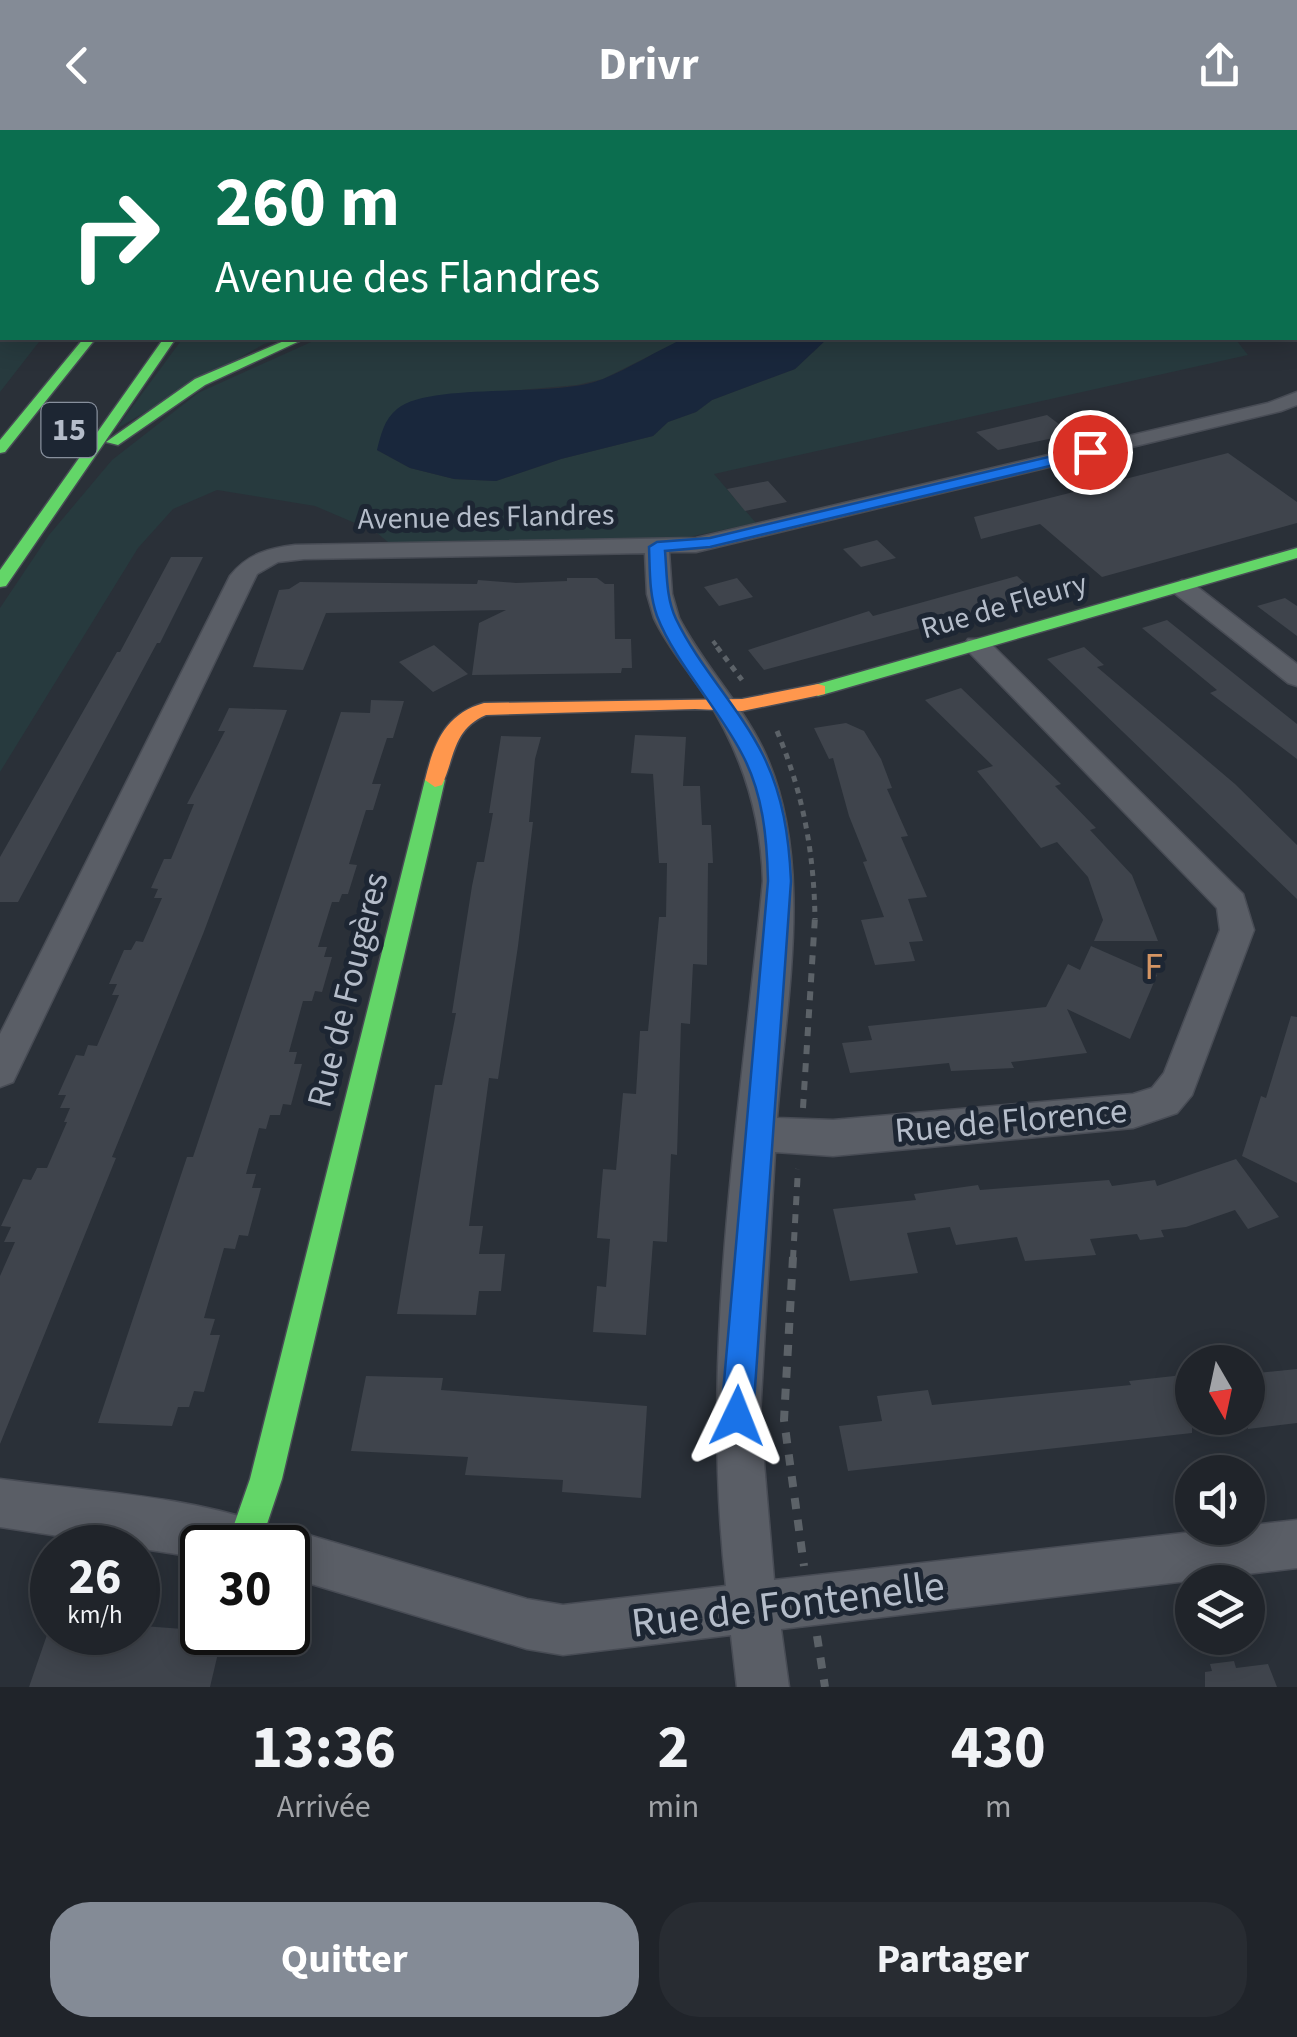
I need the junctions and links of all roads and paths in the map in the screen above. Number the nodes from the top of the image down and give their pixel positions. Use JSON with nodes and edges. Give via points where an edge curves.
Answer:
{"nodes":[{"id":1,"x":88,"y":340,"type":"edge"},
{"id":2,"x":169,"y":340,"type":"edge"},
{"id":3,"x":295,"y":340,"type":"edge"},
{"id":4,"x":1289,"y":404,"type":"edge"},
{"id":5,"x":0,"y":450,"type":"edge"},
{"id":6,"x":85,"y":460,"type":"junction"},
{"id":7,"x":657,"y":547,"type":"junction"},
{"id":8,"x":1297,"y":554,"type":"edge"},
{"id":9,"x":0,"y":582,"type":"edge"},
{"id":10,"x":1182,"y":586,"type":"junction"},
{"id":11,"x":708,"y":635,"type":"dead end"},
{"id":12,"x":977,"y":644,"type":"junction"},
{"id":13,"x":1297,"y":677,"type":"edge"},
{"id":14,"x":735,"y":695,"type":"junction"},
{"id":15,"x":0,"y":1071,"type":"edge"},
{"id":16,"x":758,"y":1134,"type":"junction"},
{"id":17,"x":798,"y":1164,"type":"dead end"},
{"id":18,"x":0,"y":1503,"type":"edge"},
{"id":19,"x":266,"y":1525,"type":"edge"},
{"id":20,"x":180,"y":1529,"type":"edge"},
{"id":21,"x":1297,"y":1544,"type":"edge"},
{"id":22,"x":803,"y":1556,"type":"dead end"},
{"id":23,"x":310,"y":1560,"type":"edge"},
{"id":24,"x":752,"y":1609,"type":"junction"},
{"id":25,"x":819,"y":1650,"type":"dead end"},
{"id":26,"x":764,"y":1687,"type":"edge"},
{"id":27,"x":825,"y":1687,"type":"edge"}],
"edges":[{"from":1,"to":5,"type":"main road","number":"15"},
{"from":2,"to":6,"type":"main road"},
{"from":3,"to":6,"type":"main road","via":[[200,382]]},
{"from":4,"to":7,"type":"street","name":"Avenue des Flandres","via":[[724,540]]},
{"from":6,"to":9,"type":"main road"},
{"from":7,"to":14,"type":"street","via":[[666,618]]},
{"from":7,"to":15,"type":"street","name":"Avenue des Flandres","via":[[292,552],[246,570]]},
{"from":8,"to":10,"type":"main road","name":"Rue de Fleury"},
{"from":10,"to":12,"type":"main road","name":"Rue de Fleury"},
{"from":10,"to":13,"type":"street"},
{"from":11,"to":14,"type":"path"},
{"from":12,"to":14,"type":"main road","name":"Rue de Fleury","via":[[770,704]]},
{"from":12,"to":16,"type":"street","name":"Rue de Florence","via":[[1232,903],[1237,930],[1178,1083],[1164,1101],[1133,1110],[833,1138]]},
{"from":14,"to":16,"type":"street","via":[[778,840]]},
{"from":14,"to":19,"type":"main road","name":"Rue de Fougères","via":[[695,703],[492,707],[472,712],[447,734],[266,1479]]},
{"from":16,"to":24,"type":"street","via":[[737,1416]]},
{"from":17,"to":22,"type":"path","via":[[784,1420]]},
{"from":18,"to":20,"type":"street","name":"Rue de Fontenelle"},
{"from":21,"to":24,"type":"street","name":"Rue de Fontenelle"},
{"from":23,"to":24,"type":"street","name":"Rue de Fontenelle","via":[[563,1630]]},
{"from":24,"to":26,"type":"street"},
{"from":25,"to":27,"type":"path"}]}
